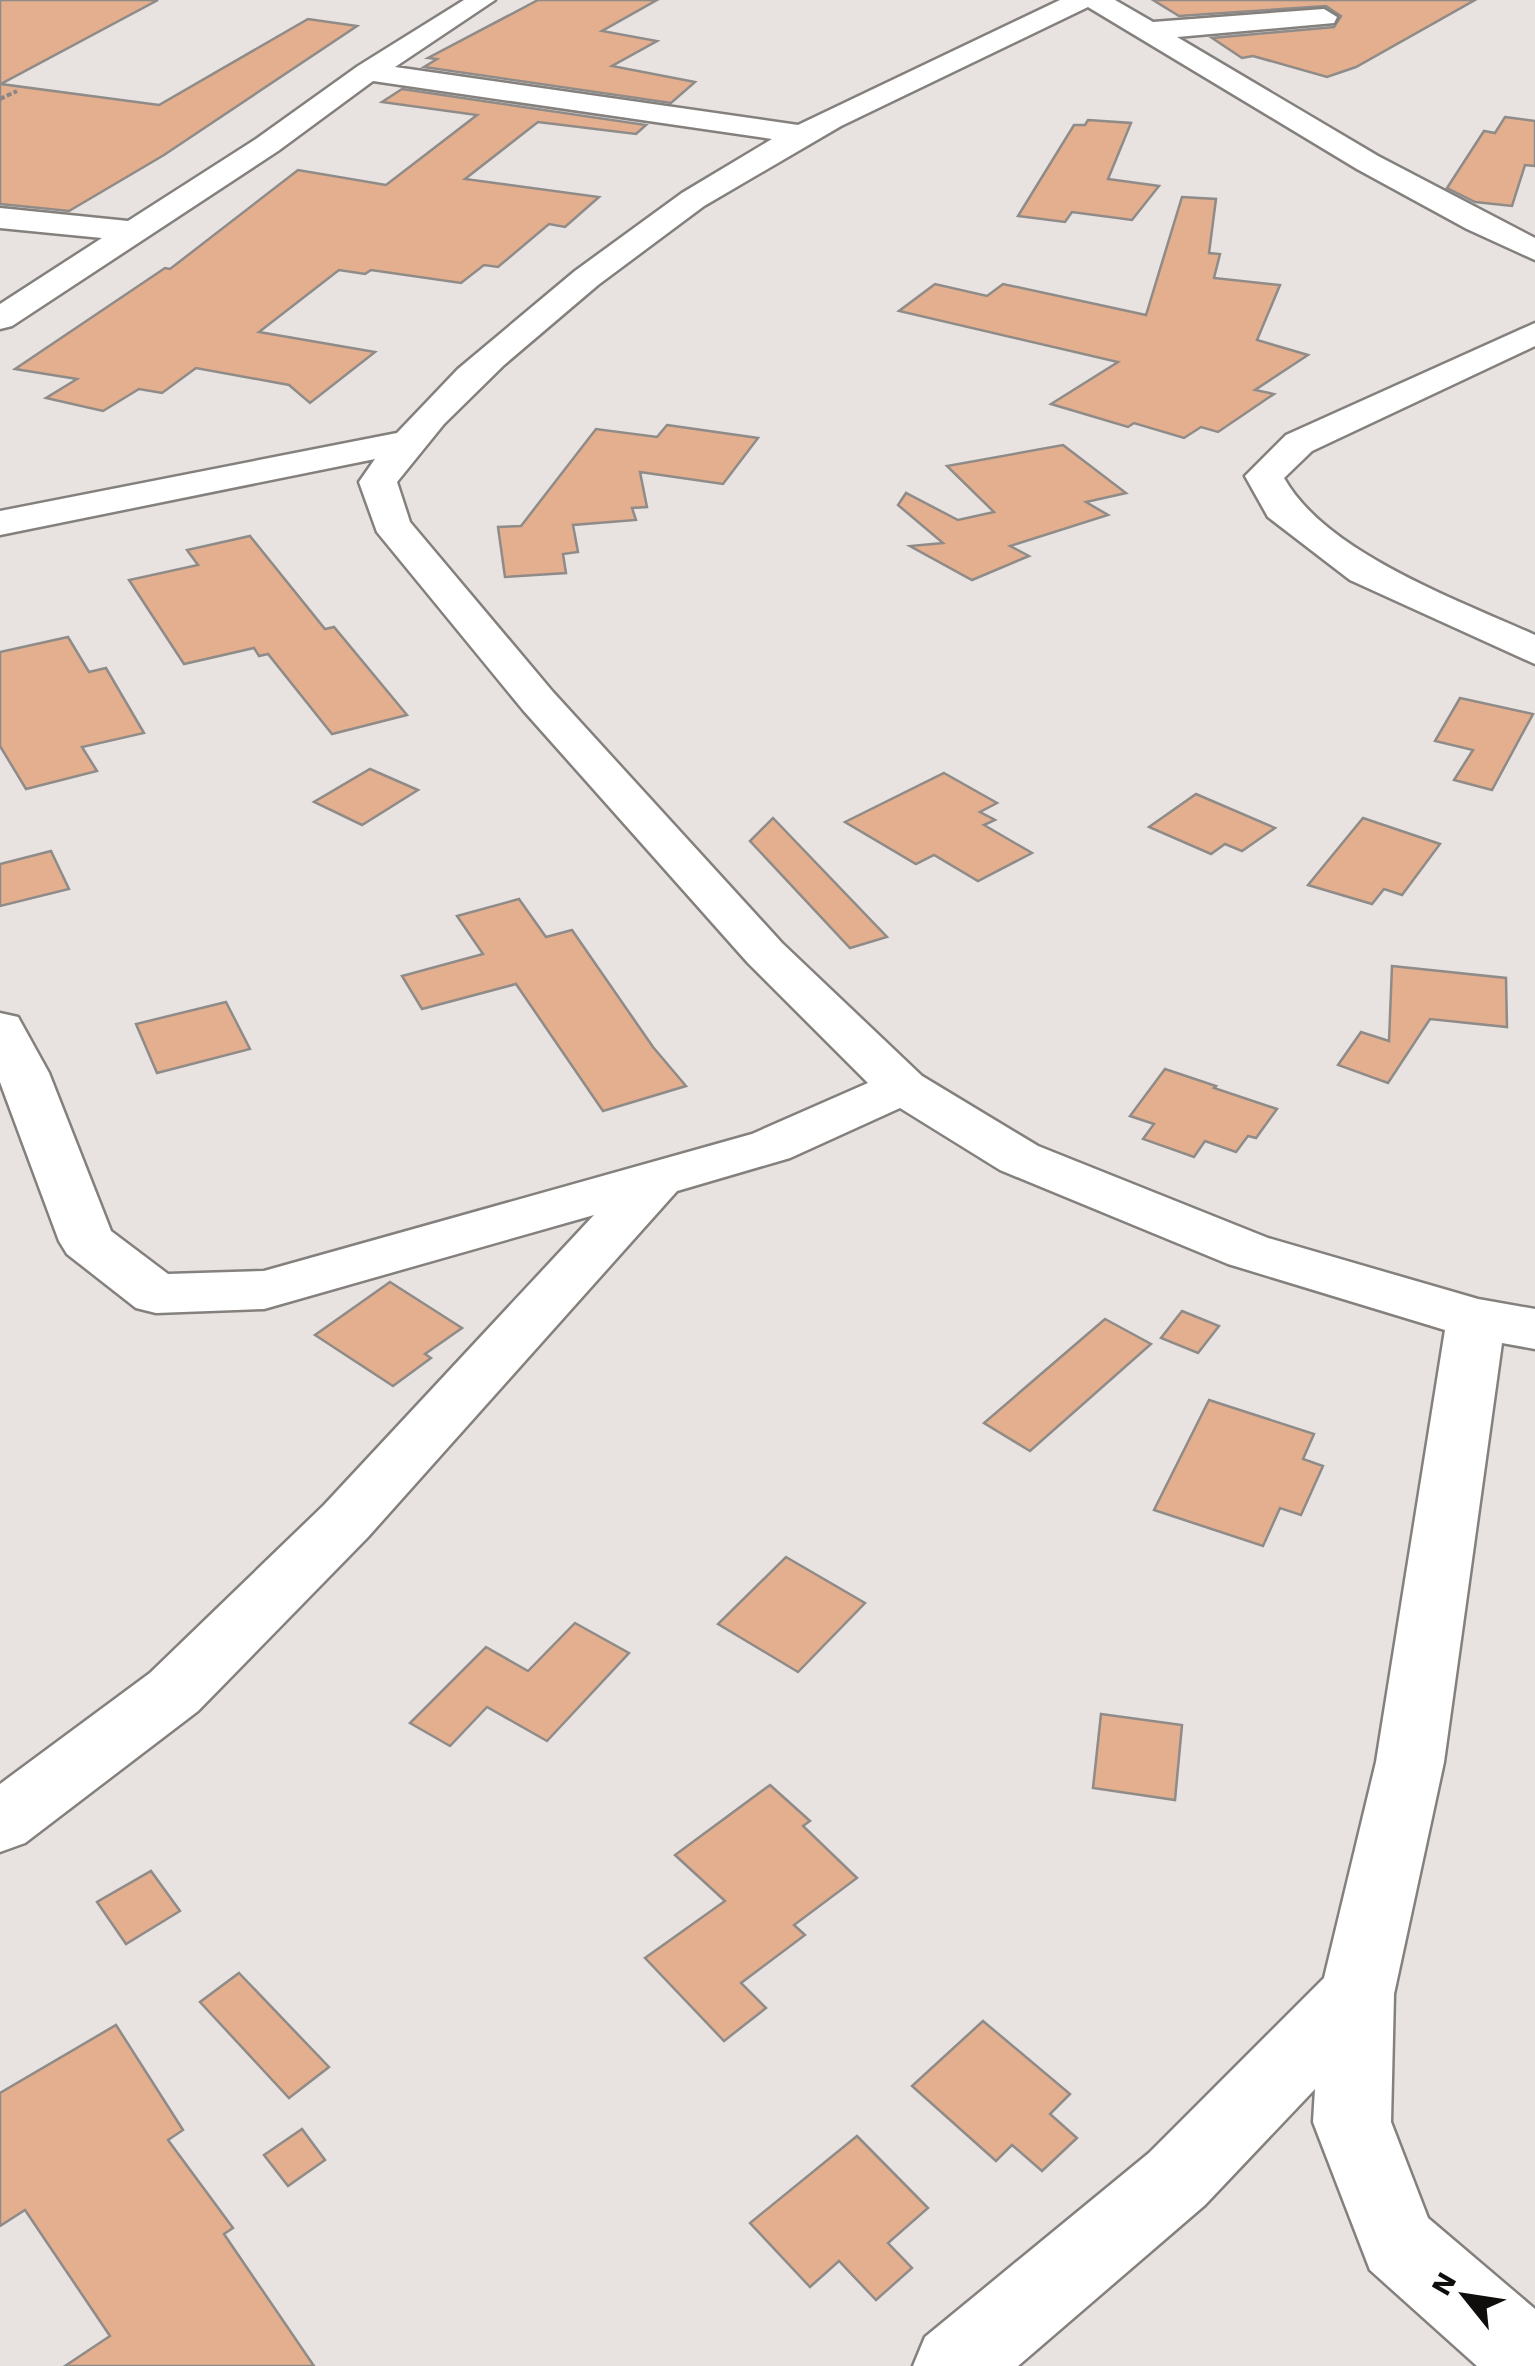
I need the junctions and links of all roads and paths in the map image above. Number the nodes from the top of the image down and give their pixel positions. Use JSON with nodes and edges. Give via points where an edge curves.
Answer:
{"nodes":[{"id":1,"x":482,"y":0,"type":"edge"},
{"id":2,"x":1081,"y":0,"type":"edge"},
{"id":3,"x":1096,"y":0,"type":"edge"},
{"id":4,"x":1324,"y":17,"type":"dead end"},
{"id":5,"x":1145,"y":31,"type":"junction"},
{"id":6,"x":368,"y":72,"type":"junction"},
{"id":7,"x":17,"y":91,"type":"dead end"},
{"id":8,"x":0,"y":99,"type":"edge"},
{"id":9,"x":807,"y":135,"type":"junction"},
{"id":10,"x":0,"y":218,"type":"edge"},
{"id":11,"x":136,"y":232,"type":"junction"},
{"id":12,"x":1535,"y":250,"type":"edge"},
{"id":13,"x":0,"y":319,"type":"edge"},
{"id":14,"x":1535,"y":333,"type":"edge"},
{"id":15,"x":406,"y":442,"type":"junction"},
{"id":16,"x":0,"y":523,"type":"edge"},
{"id":17,"x":1535,"y":651,"type":"edge"},
{"id":18,"x":0,"y":1028,"type":"edge"},
{"id":19,"x":903,"y":1086,"type":"junction"},
{"id":20,"x":656,"y":1181,"type":"junction"},
{"id":21,"x":1505,"y":1324,"type":"edge"},
{"id":22,"x":0,"y":1823,"type":"edge"},
{"id":23,"x":1357,"y":1994,"type":"junction"},
{"id":24,"x":1535,"y":2362,"type":"edge"},
{"id":25,"x":956,"y":2366,"type":"edge"}],
"edges":[{"from":1,"to":6,"type":"street"},
{"from":2,"to":9,"type":"street"},
{"from":3,"to":5,"type":"street"},
{"from":4,"to":5,"type":"street"},
{"from":5,"to":12,"type":"street","via":[[1388,174]]},
{"from":6,"to":9,"type":"street"},
{"from":6,"to":11,"type":"street"},
{"from":7,"to":8,"type":"path"},
{"from":9,"to":15,"type":"street","via":[[750,164],[612,256],[463,380]]},
{"from":10,"to":11,"type":"street"},
{"from":11,"to":13,"type":"street"},
{"from":14,"to":17,"type":"street","via":[[1298,443],[1264,476],[1282,509],[1364,571]]},
{"from":15,"to":16,"type":"street"},
{"from":15,"to":19,"type":"street","via":[[378,482],[391,524],[538,701],[752,938]]},
{"from":18,"to":20,"type":"street","via":[[86,1241],[156,1294],[264,1290]]},
{"from":19,"to":20,"type":"street","via":[[772,1146]]},
{"from":19,"to":21,"type":"street","via":[[1018,1158],[1248,1251]]},
{"from":20,"to":22,"type":"street","via":[[346,1522],[174,1692]]},
{"from":21,"to":23,"type":"street"},
{"from":23,"to":24,"type":"street","via":[[1352,2122],[1398,2243]]},
{"from":23,"to":25,"type":"street","via":[[1176,2179]]}]}
